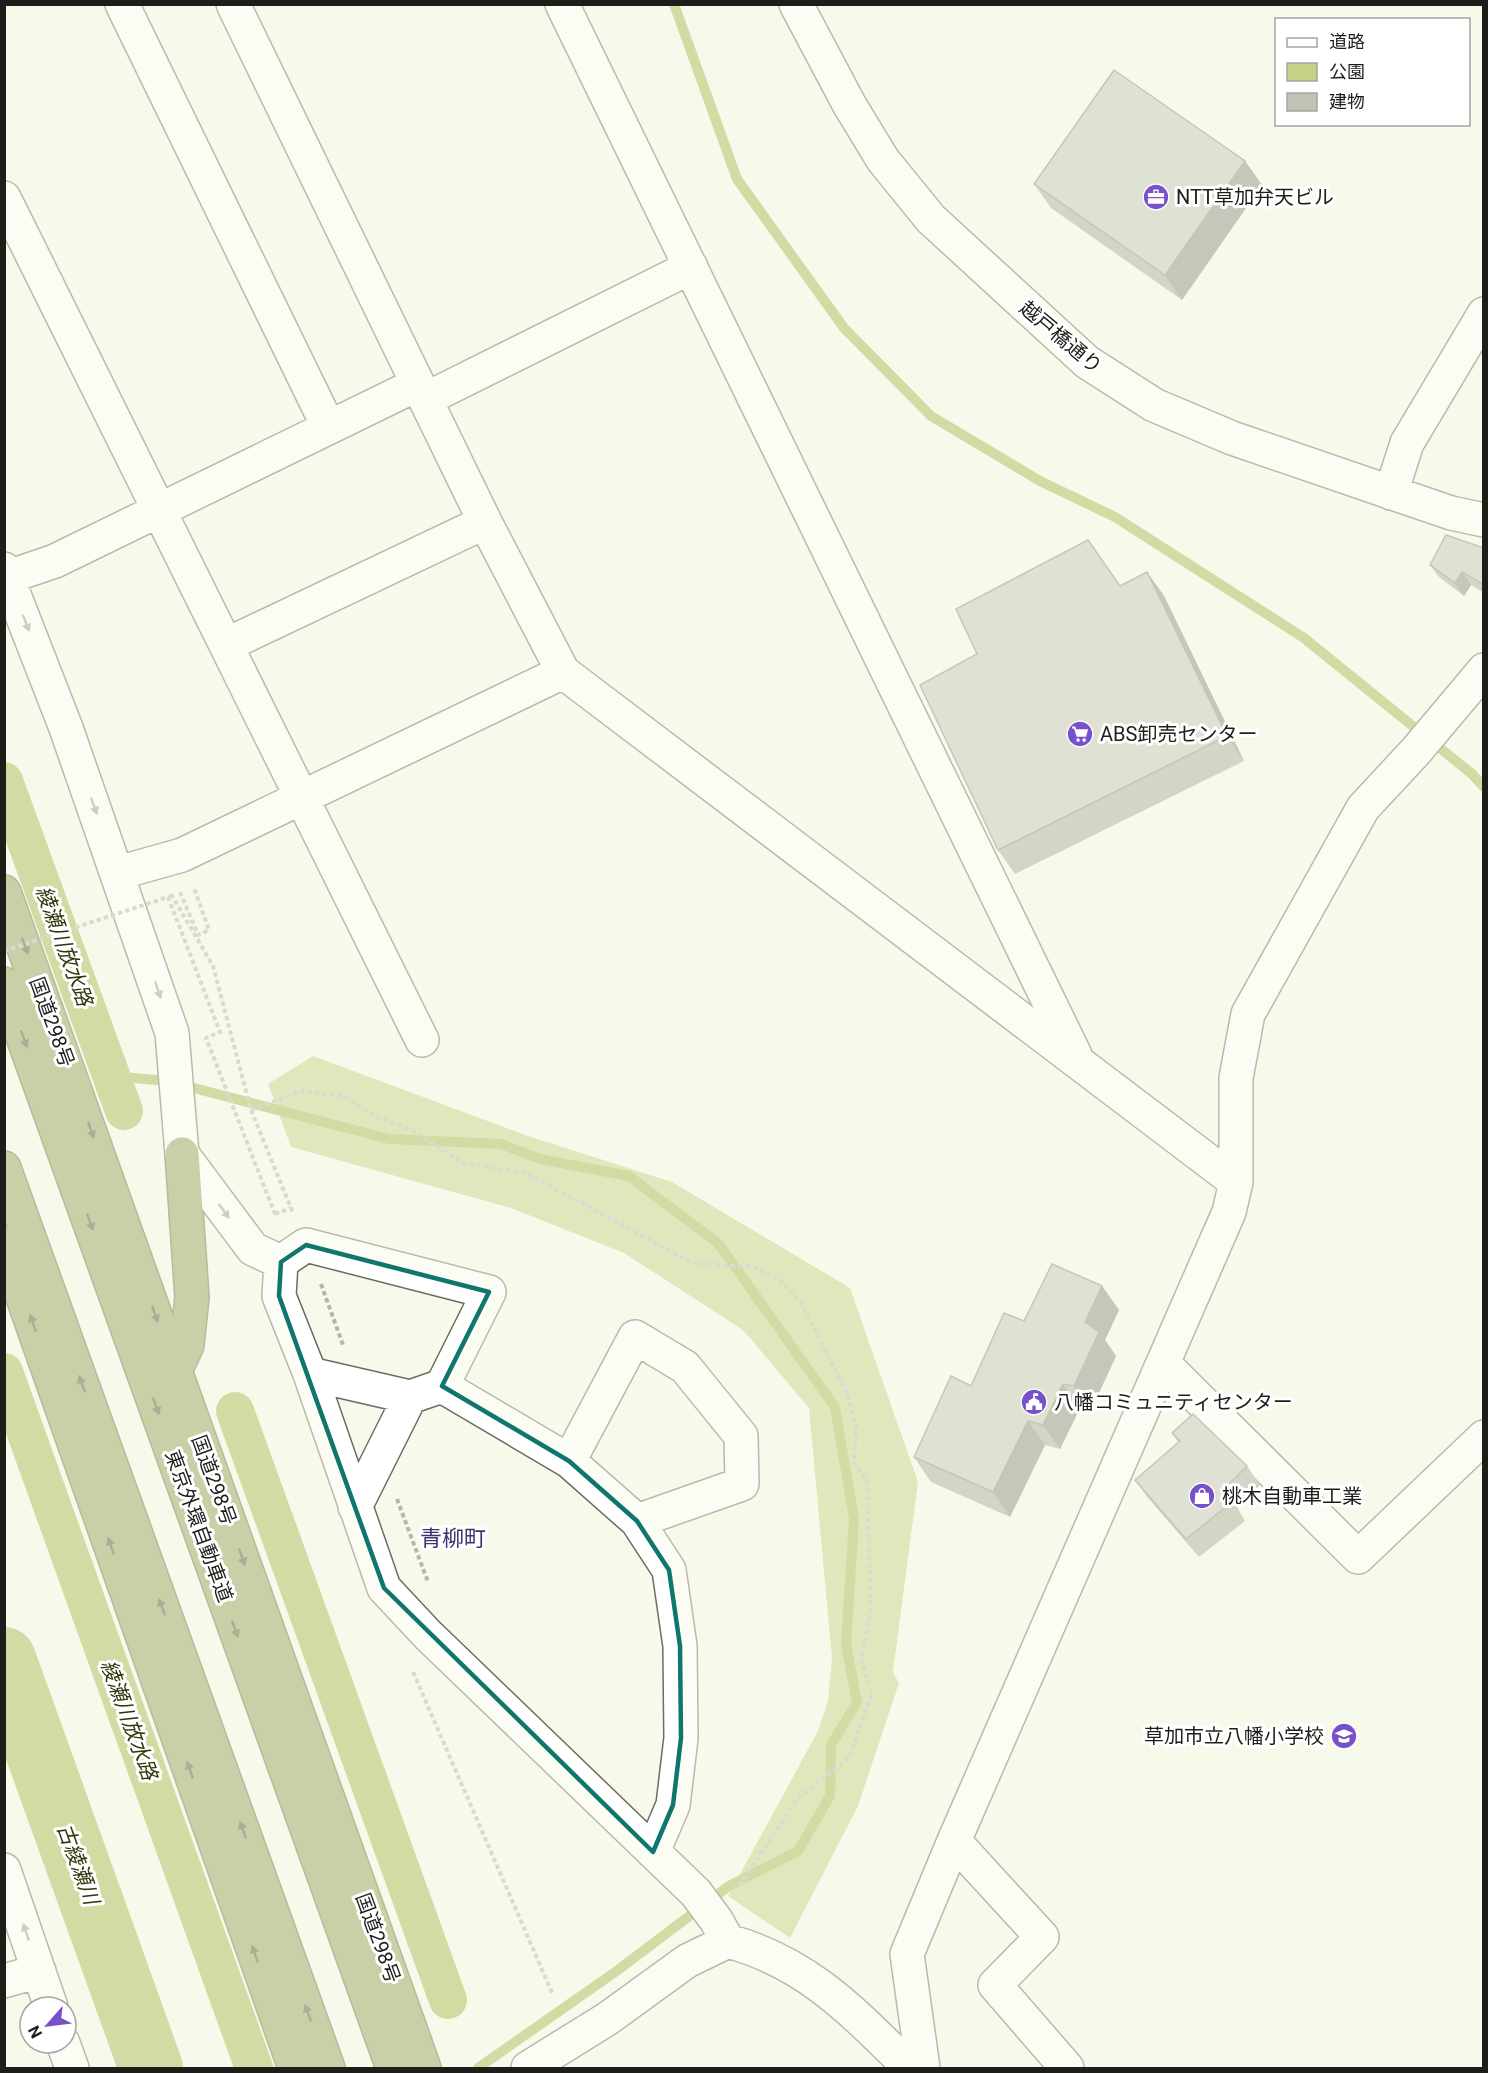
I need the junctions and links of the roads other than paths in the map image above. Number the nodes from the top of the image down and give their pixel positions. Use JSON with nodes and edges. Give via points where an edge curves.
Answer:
{"nodes":[{"id":1,"x":122,"y":4,"type":"edge"},
{"id":2,"x":233,"y":4,"type":"edge"},
{"id":3,"x":562,"y":4,"type":"edge"},
{"id":4,"x":796,"y":4,"type":"edge"},
{"id":5,"x":4,"y":198,"type":"edge"},
{"id":6,"x":690,"y":267,"type":"junction"},
{"id":7,"x":1484,"y":314,"type":"edge"},
{"id":8,"x":422,"y":392,"type":"junction"},
{"id":9,"x":328,"y":426,"type":"junction"},
{"id":10,"x":1391,"y":493,"type":"junction"},
{"id":11,"x":158,"y":509,"type":"junction"},
{"id":12,"x":1484,"y":520,"type":"edge"},
{"id":13,"x":485,"y":522,"type":"junction"},
{"id":14,"x":6,"y":573,"type":"edge"},
{"id":15,"x":226,"y":645,"type":"junction"},
{"id":16,"x":1484,"y":670,"type":"edge"},
{"id":17,"x":563,"y":672,"type":"junction"},
{"id":18,"x":302,"y":795,"type":"junction"},
{"id":19,"x":118,"y":873,"type":"junction"},
{"id":20,"x":4,"y":892,"type":"edge"},
{"id":21,"x":4,"y":984,"type":"edge"},
{"id":22,"x":422,"y":1040,"type":"dead end"},
{"id":23,"x":1077,"y":1059,"type":"junction"},
{"id":24,"x":183,"y":1154,"type":"junction"},
{"id":25,"x":4,"y":1168,"type":"edge"},
{"id":26,"x":1236,"y":1182,"type":"junction"},
{"id":27,"x":4,"y":1244,"type":"edge"},
{"id":28,"x":281,"y":1262,"type":"junction"},
{"id":29,"x":1163,"y":1363,"type":"junction"},
{"id":30,"x":175,"y":1371,"type":"junction"},
{"id":31,"x":310,"y":1374,"type":"junction"},
{"id":32,"x":442,"y":1386,"type":"junction"},
{"id":33,"x":410,"y":1397,"type":"junction"},
{"id":34,"x":1484,"y":1437,"type":"edge"},
{"id":35,"x":569,"y":1461,"type":"junction"},
{"id":36,"x":356,"y":1508,"type":"junction"},
{"id":37,"x":637,"y":1521,"type":"junction"},
{"id":38,"x":954,"y":1841,"type":"junction"},
{"id":39,"x":653,"y":1852,"type":"junction"},
{"id":40,"x":4,"y":1870,"type":"edge"},
{"id":41,"x":728,"y":1941,"type":"junction"},
{"id":42,"x":39,"y":1971,"type":"junction"},
{"id":43,"x":4,"y":1981,"type":"edge"},
{"id":44,"x":47,"y":1995,"type":"edge"},
{"id":45,"x":539,"y":2066,"type":"edge"},
{"id":46,"x":295,"y":2068,"type":"edge"},
{"id":47,"x":328,"y":2068,"type":"edge"},
{"id":48,"x":393,"y":2068,"type":"edge"},
{"id":49,"x":424,"y":2068,"type":"edge"},
{"id":50,"x":910,"y":2068,"type":"edge"},
{"id":51,"x":923,"y":2068,"type":"edge"},
{"id":52,"x":1067,"y":2068,"type":"edge"}],
"edges":[{"from":1,"to":9,"type":"street"},
{"from":2,"to":8,"type":"street"},
{"from":3,"to":6,"type":"street"},
{"from":4,"to":10,"type":"street","name":"越戸橋通り","via":[[883,160],[932,219],[1087,362],[1154,405],[1232,438]]},
{"from":5,"to":11,"type":"street"},
{"from":6,"to":8,"type":"street"},
{"from":6,"to":23,"type":"street"},
{"from":7,"to":10,"type":"street","via":[[1407,443]]},
{"from":8,"to":9,"type":"street"},
{"from":8,"to":13,"type":"street"},
{"from":9,"to":11,"type":"street"},
{"from":10,"to":12,"type":"street","name":"越戸橋通り"},
{"from":11,"to":14,"type":"street","via":[[55,561]]},
{"from":11,"to":15,"type":"street"},
{"from":13,"to":15,"type":"street"},
{"from":13,"to":17,"type":"street"},
{"from":14,"to":19,"type":"street","one_way":true},
{"from":15,"to":18,"type":"street"},
{"from":16,"to":26,"type":"street","via":[[1363,808],[1248,1014],[1236,1078]]},
{"from":17,"to":18,"type":"street"},
{"from":17,"to":23,"type":"street"},
{"from":18,"to":19,"type":"street","via":[[182,855]]},
{"from":18,"to":22,"type":"street"},
{"from":19,"to":24,"type":"street","one_way":true,"via":[[172,1033]]},
{"from":20,"to":30,"type":"highway","name":"国道298号","one_way":true},
{"from":21,"to":48,"type":"highway","name":"東京外環自動車道","one_way":true},
{"from":23,"to":26,"type":"street"},
{"from":24,"to":28,"type":"street","one_way":true,"via":[[253,1249]]},
{"from":24,"to":30,"type":"highway","via":[[192,1297],[187,1345]]},
{"from":47,"to":25,"type":"highway","one_way":true},
{"from":26,"to":29,"type":"street","via":[[1229,1212]]},
{"from":46,"to":27,"type":"highway","one_way":true},
{"from":28,"to":31,"type":"street","via":[[279,1296]]},
{"from":28,"to":32,"type":"street","via":[[306,1245],[489,1292]]},
{"from":29,"to":34,"type":"street","via":[[1359,1557]]},
{"from":29,"to":38,"type":"street"},
{"from":30,"to":49,"type":"highway","name":"国道298号","one_way":true},
{"from":31,"to":33,"type":"street"},
{"from":31,"to":36,"type":"street"},
{"from":32,"to":33,"type":"street"},
{"from":32,"to":35,"type":"street"},
{"from":33,"to":36,"type":"street"},
{"from":35,"to":37,"type":"street"},
{"from":35,"to":37,"type":"street","via":[[635,1337],[685,1367],[741,1436],[742,1484]]},
{"from":36,"to":39,"type":"street","via":[[384,1588]]},
{"from":37,"to":39,"type":"street","via":[[669,1570],[680,1646],[681,1738],[673,1805]]},
{"from":38,"to":51,"type":"street","via":[[907,1954]]},
{"from":38,"to":52,"type":"street","via":[[1042,1937],[995,1985]]},
{"from":39,"to":41,"type":"street","via":[[696,1893]]},
{"from":42,"to":40,"type":"street","one_way":true},
{"from":41,"to":45,"type":"street","via":[[687,1961]]},
{"from":41,"to":50,"type":"street","via":[[756,1948],[790,1964],[819,1984],[846,2004]]},
{"from":42,"to":43,"type":"street"},
{"from":42,"to":44,"type":"street"}]}
